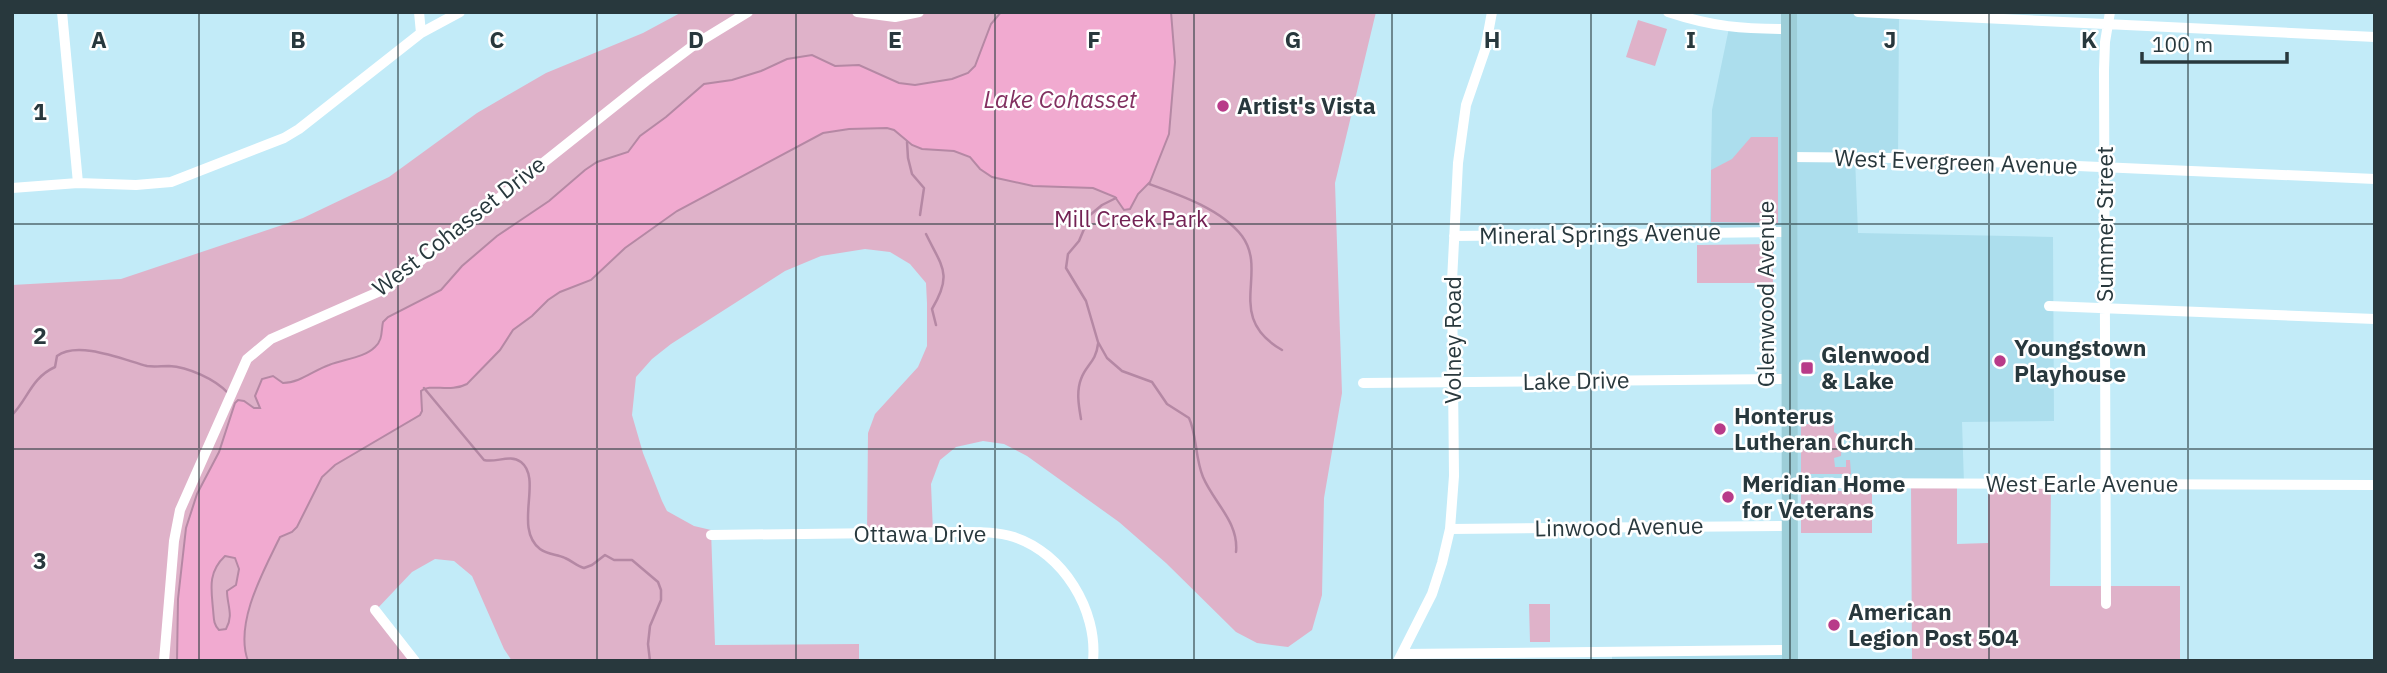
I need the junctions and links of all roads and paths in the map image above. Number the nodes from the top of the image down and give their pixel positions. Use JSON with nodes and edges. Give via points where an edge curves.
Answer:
{"nodes":[{"id":1,"x":62,"y":12,"type":"edge"},
{"id":2,"x":419,"y":12,"type":"edge"},
{"id":3,"x":460,"y":12,"type":"edge"},
{"id":4,"x":748,"y":12,"type":"edge"},
{"id":5,"x":857,"y":12,"type":"edge"},
{"id":6,"x":919,"y":12,"type":"edge"},
{"id":7,"x":1492,"y":12,"type":"edge"},
{"id":8,"x":1668,"y":12,"type":"edge"},
{"id":9,"x":1789,"y":12,"type":"edge"},
{"id":10,"x":1858,"y":12,"type":"edge"},
{"id":11,"x":2110,"y":12,"type":"edge"},
{"id":12,"x":2108,"y":25,"type":"junction"},
{"id":13,"x":1789,"y":29,"type":"junction"},
{"id":14,"x":421,"y":33,"type":"junction"},
{"id":15,"x":2375,"y":37,"type":"edge"},
{"id":16,"x":1790,"y":157,"type":"junction"},
{"id":17,"x":2105,"y":168,"type":"junction"},
{"id":18,"x":2375,"y":180,"type":"edge"},
{"id":19,"x":78,"y":183,"type":"junction"},
{"id":20,"x":12,"y":188,"type":"edge"},
{"id":21,"x":1788,"y":232,"type":"junction"},
{"id":22,"x":1454,"y":236,"type":"junction"},
{"id":23,"x":2049,"y":306,"type":"dead end"},
{"id":24,"x":2105,"y":308,"type":"junction"},
{"id":25,"x":2375,"y":320,"type":"edge"},
{"id":26,"x":1788,"y":379,"type":"junction"},
{"id":27,"x":1363,"y":383,"type":"dead end"},
{"id":28,"x":1453,"y":383,"type":"junction"},
{"id":29,"x":1789,"y":483,"type":"junction"},
{"id":30,"x":2105,"y":484,"type":"junction"},
{"id":31,"x":2375,"y":485,"type":"edge"},
{"id":32,"x":1789,"y":526,"type":"junction"},
{"id":33,"x":1450,"y":529,"type":"junction"},
{"id":34,"x":711,"y":535,"type":"dead end"},
{"id":35,"x":2106,"y":604,"type":"dead end"},
{"id":36,"x":376,"y":610,"type":"dead end"},
{"id":37,"x":1790,"y":656,"type":"edge"},
{"id":38,"x":1400,"y":657,"type":"edge"},
{"id":39,"x":1487,"y":657,"type":"edge"},
{"id":40,"x":163,"y":661,"type":"edge"},
{"id":41,"x":415,"y":661,"type":"edge"},
{"id":42,"x":1093,"y":661,"type":"edge"}],
"edges":[{"from":1,"to":19,"type":"street"},
{"from":2,"to":14,"type":"street"},
{"from":3,"to":14,"type":"street"},
{"from":4,"to":40,"type":"street","name":"West Cohasset Drive","via":[[646,80],[385,289],[262,345],[247,359],[180,510]]},
{"from":5,"to":6,"type":"street","via":[[903,17]]},
{"from":7,"to":22,"type":"street","name":"Volney Road","via":[[1463,121]]},
{"from":8,"to":13,"type":"street","via":[[1716,26]]},
{"from":9,"to":13,"type":"main road","name":"Glenwood Avenue"},
{"from":10,"to":12,"type":"street"},
{"from":11,"to":12,"type":"street","name":"Summer Street"},
{"from":12,"to":15,"type":"street"},
{"from":12,"to":17,"type":"street","name":"Summer Street"},
{"from":13,"to":16,"type":"main road","name":"Glenwood Avenue"},
{"from":14,"to":19,"type":"street","via":[[284,138],[170,182]]},
{"from":16,"to":17,"type":"street","name":"West Evergreen Avenue"},
{"from":16,"to":21,"type":"main road","name":"Glenwood Avenue"},
{"from":17,"to":18,"type":"street","name":"West Evergreen Avenue"},
{"from":17,"to":24,"type":"street","name":"Summer Street"},
{"from":19,"to":20,"type":"street"},
{"from":21,"to":22,"type":"street","name":"Mineral Springs Avenue"},
{"from":21,"to":26,"type":"main road","name":"Glenwood Avenue"},
{"from":22,"to":28,"type":"street","name":"Volney Road"},
{"from":23,"to":24,"type":"street"},
{"from":24,"to":25,"type":"street"},
{"from":24,"to":30,"type":"street","name":"Summer Street"},
{"from":26,"to":28,"type":"street","name":"Lake Drive"},
{"from":26,"to":29,"type":"main road","name":"Glenwood Avenue"},
{"from":27,"to":28,"type":"street","name":"Lake Drive"},
{"from":28,"to":33,"type":"street","name":"Volney Road"},
{"from":29,"to":30,"type":"street","name":"West Earle Avenue"},
{"from":29,"to":32,"type":"main road","name":"Glenwood Avenue"},
{"from":30,"to":31,"type":"street","name":"West Earle Avenue"},
{"from":30,"to":35,"type":"street","name":"Summer Street"},
{"from":32,"to":33,"type":"street","name":"Linwood Avenue"},
{"from":32,"to":37,"type":"main road","name":"Glenwood Avenue"},
{"from":33,"to":38,"type":"street","name":"Volney Road","via":[[1432,594]]},
{"from":34,"to":42,"type":"street","name":"Ottawa Drive","via":[[965,532],[1014,537],[1054,562],[1078,594],[1093,636]]},
{"from":36,"to":41,"type":"street"},
{"from":37,"to":39,"type":"street"},
{"from":38,"to":39,"type":"street"}]}
